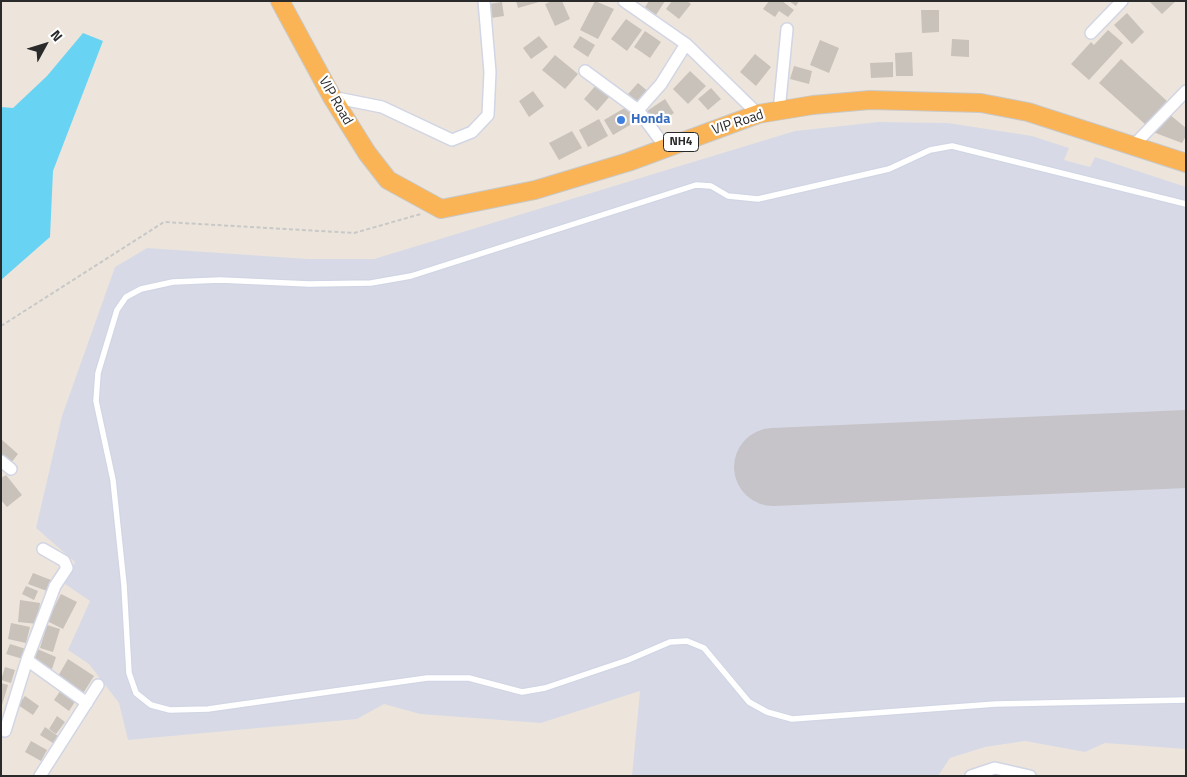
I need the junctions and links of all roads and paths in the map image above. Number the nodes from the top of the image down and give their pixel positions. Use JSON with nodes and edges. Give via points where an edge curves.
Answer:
{"nodes":[{"id":1,"x":280,"y":1,"type":"edge"},
{"id":2,"x":484,"y":1,"type":"edge"},
{"id":3,"x":1122,"y":1,"type":"edge"},
{"id":4,"x":630,"y":3,"type":"edge"},
{"id":5,"x":787,"y":29,"type":"dead end"},
{"id":6,"x":1091,"y":33,"type":"dead end"},
{"id":7,"x":686,"y":44,"type":"junction"},
{"id":8,"x":585,"y":71,"type":"dead end"},
{"id":9,"x":1186,"y":91,"type":"edge"},
{"id":10,"x":332,"y":97,"type":"junction"},
{"id":11,"x":638,"y":110,"type":"junction"},
{"id":12,"x":778,"y":111,"type":"junction"},
{"id":13,"x":758,"y":114,"type":"junction"},
{"id":14,"x":1132,"y":147,"type":"junction"},
{"id":15,"x":666,"y":148,"type":"junction"},
{"id":16,"x":1186,"y":163,"type":"edge"},
{"id":17,"x":1186,"y":204,"type":"edge"},
{"id":18,"x":441,"y":209,"type":"junction"},
{"id":19,"x":1,"y":326,"type":"edge"},
{"id":20,"x":1,"y":461,"type":"edge"},
{"id":21,"x":11,"y":470,"type":"dead end"},
{"id":22,"x":43,"y":549,"type":"dead end"},
{"id":23,"x":27,"y":660,"type":"junction"},
{"id":24,"x":98,"y":685,"type":"dead end"},
{"id":25,"x":1186,"y":700,"type":"edge"},
{"id":26,"x":87,"y":703,"type":"junction"},
{"id":27,"x":5,"y":731,"type":"dead end"},
{"id":28,"x":40,"y":776,"type":"edge"},
{"id":29,"x":971,"y":776,"type":"edge"},
{"id":30,"x":1030,"y":776,"type":"edge"}],
"edges":[{"from":1,"to":10,"type":"highway","name":"VIP Road"},
{"from":2,"to":10,"type":"street","via":[[490,72],[488,116],[472,132],[452,140],[382,107]]},
{"from":3,"to":6,"type":"street"},
{"from":4,"to":7,"type":"street"},
{"from":5,"to":12,"type":"street"},
{"from":7,"to":11,"type":"street","via":[[661,84]]},
{"from":7,"to":13,"type":"street"},
{"from":8,"to":11,"type":"street"},
{"from":9,"to":14,"type":"street"},
{"from":10,"to":18,"type":"highway","name":"VIP Road","via":[[366,153],[388,180]]},
{"from":11,"to":15,"type":"street"},
{"from":12,"to":13,"type":"highway","name":"VIP Road","number":"NH4"},
{"from":12,"to":14,"type":"highway","name":"VIP Road","number":"NH4","via":[[870,100],[981,103],[1028,112]]},
{"from":13,"to":15,"type":"highway","name":"VIP Road","number":"NH4"},
{"from":14,"to":16,"type":"highway","name":"VIP Road","number":"NH4"},
{"from":15,"to":18,"type":"highway","name":"VIP Road","number":"NH4","via":[[535,190]]},
{"from":17,"to":25,"type":"lane","via":[[952,146],[930,150],[889,168],[758,199],[728,196],[712,186],[696,185],[411,276],[371,284],[220,280],[173,282],[141,289],[126,297],[117,310],[98,373],[96,401],[113,480],[129,673],[136,692],[151,706],[170,710],[208,709],[427,678],[470,678],[522,692],[545,688],[628,660],[670,642],[688,641],[704,648],[749,702],[767,712],[792,719],[996,704]]},
{"from":18,"to":19,"type":"path","via":[[354,233],[164,222]]},
{"from":20,"to":21,"type":"street"},
{"from":22,"to":23,"type":"street","via":[[64,561],[67,568],[55,586]]},
{"from":23,"to":26,"type":"street"},
{"from":23,"to":27,"type":"street"},
{"from":24,"to":26,"type":"street"},
{"from":26,"to":28,"type":"street"},
{"from":29,"to":30,"type":"street","via":[[995,768]]}]}
